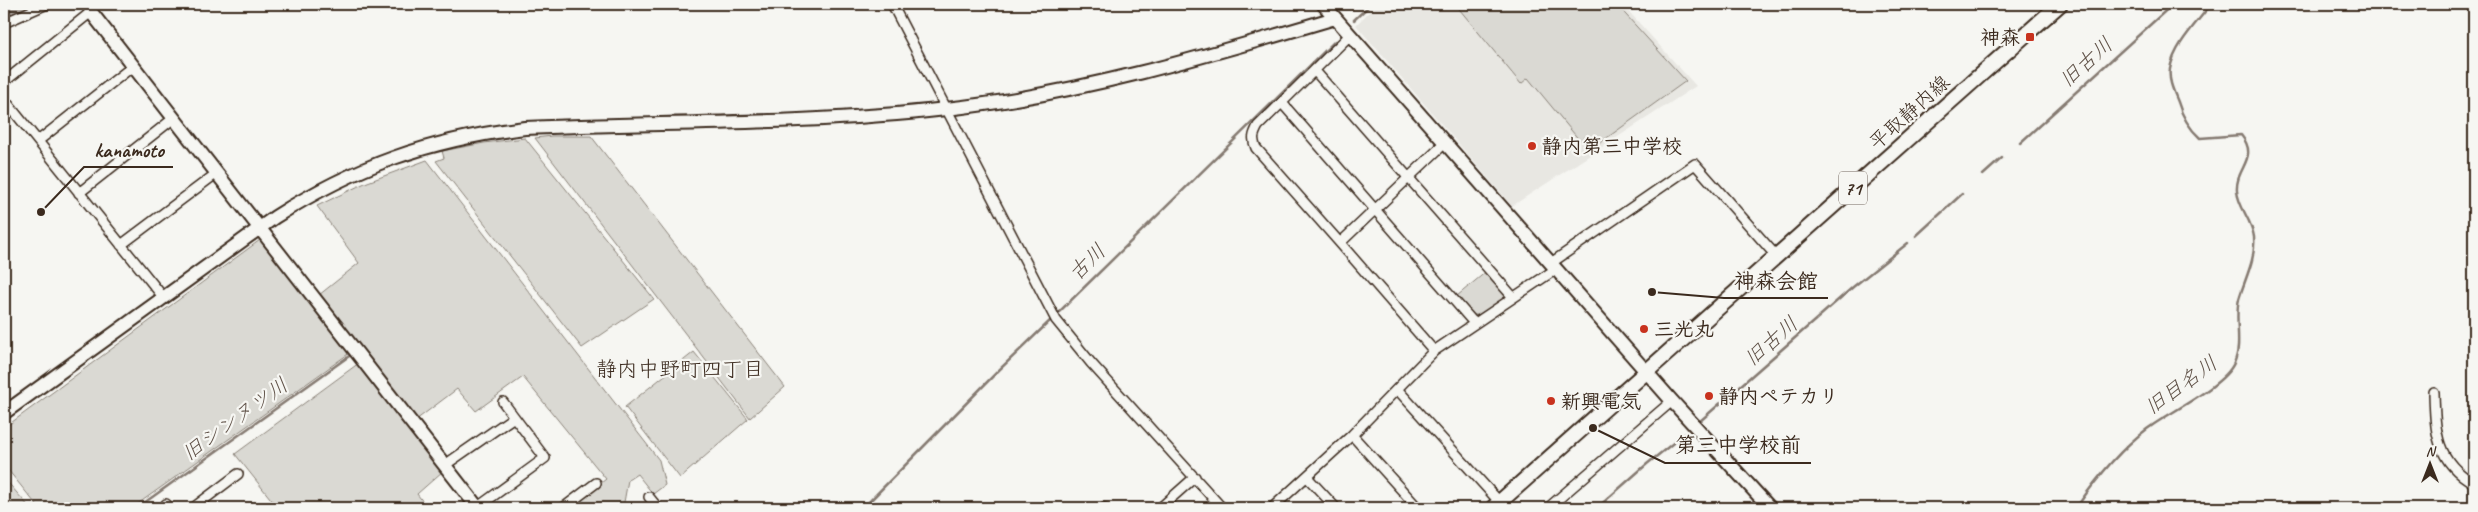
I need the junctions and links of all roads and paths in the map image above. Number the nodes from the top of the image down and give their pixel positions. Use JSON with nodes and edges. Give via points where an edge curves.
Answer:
{"nodes":[{"id":1,"x":47,"y":4,"type":"edge"},
{"id":2,"x":892,"y":4,"type":"edge"},
{"id":3,"x":1323,"y":4,"type":"edge"},
{"id":4,"x":2060,"y":4,"type":"edge"},
{"id":5,"x":88,"y":8,"type":"edge"},
{"id":6,"x":1335,"y":18,"type":"junction"},
{"id":7,"x":4,"y":23,"type":"edge"},
{"id":8,"x":1350,"y":35,"type":"junction"},
{"id":9,"x":133,"y":66,"type":"junction"},
{"id":10,"x":1314,"y":71,"type":"junction"},
{"id":11,"x":4,"y":82,"type":"edge"},
{"id":12,"x":4,"y":98,"type":"edge"},
{"id":13,"x":1282,"y":103,"type":"junction"},
{"id":14,"x":948,"y":109,"type":"junction"},
{"id":15,"x":174,"y":118,"type":"junction"},
{"id":16,"x":38,"y":141,"type":"junction"},
{"id":17,"x":1445,"y":143,"type":"junction"},
{"id":18,"x":217,"y":173,"type":"junction"},
{"id":19,"x":1409,"y":178,"type":"junction"},
{"id":20,"x":79,"y":193,"type":"junction"},
{"id":21,"x":1375,"y":211,"type":"junction"},
{"id":22,"x":260,"y":228,"type":"junction"},
{"id":23,"x":1340,"y":244,"type":"junction"},
{"id":24,"x":121,"y":245,"type":"junction"},
{"id":25,"x":1777,"y":257,"type":"junction"},
{"id":26,"x":1553,"y":266,"type":"junction"},
{"id":27,"x":1513,"y":297,"type":"junction"},
{"id":28,"x":164,"y":298,"type":"junction"},
{"id":29,"x":1474,"y":322,"type":"junction"},
{"id":30,"x":1434,"y":351,"type":"junction"},
{"id":31,"x":1647,"y":373,"type":"junction"},
{"id":32,"x":1397,"y":389,"type":"junction"},
{"id":33,"x":2434,"y":392,"type":"dead end"},
{"id":34,"x":1672,"y":401,"type":"junction"},
{"id":35,"x":502,"y":402,"type":"dead end"},
{"id":36,"x":4,"y":413,"type":"edge"},
{"id":37,"x":514,"y":417,"type":"junction"},
{"id":38,"x":1352,"y":435,"type":"junction"},
{"id":39,"x":444,"y":465,"type":"junction"},
{"id":40,"x":238,"y":474,"type":"dead end"},
{"id":41,"x":1307,"y":477,"type":"junction"},
{"id":42,"x":1196,"y":478,"type":"junction"},
{"id":43,"x":596,"y":483,"type":"dead end"},
{"id":44,"x":2474,"y":483,"type":"edge"},
{"id":45,"x":649,"y":497,"type":"dead end"},
{"id":46,"x":1499,"y":506,"type":"edge"},
{"id":47,"x":193,"y":508,"type":"edge"},
{"id":48,"x":478,"y":508,"type":"edge"},
{"id":49,"x":563,"y":508,"type":"edge"},
{"id":50,"x":658,"y":508,"type":"edge"},
{"id":51,"x":1160,"y":508,"type":"edge"},
{"id":52,"x":1222,"y":508,"type":"edge"},
{"id":53,"x":1272,"y":508,"type":"edge"},
{"id":54,"x":1336,"y":508,"type":"edge"},
{"id":55,"x":1418,"y":508,"type":"edge"},
{"id":56,"x":1548,"y":508,"type":"edge"},
{"id":57,"x":1770,"y":508,"type":"edge"}],
"edges":[{"from":1,"to":7,"type":"street"},
{"from":2,"to":14,"type":"street"},
{"from":3,"to":6,"type":"street"},
{"from":4,"to":25,"type":"main road","name":"平取静内線","number":"71"},
{"from":5,"to":9,"type":"street"},
{"from":5,"to":11,"type":"street"},
{"from":6,"to":8,"type":"street"},
{"from":6,"to":14,"type":"street","via":[[1133,76],[1050,94]]},
{"from":8,"to":10,"type":"street"},
{"from":8,"to":17,"type":"street"},
{"from":9,"to":15,"type":"street"},
{"from":9,"to":16,"type":"street"},
{"from":10,"to":13,"type":"street"},
{"from":10,"to":19,"type":"street"},
{"from":12,"to":16,"type":"street"},
{"from":13,"to":21,"type":"street"},
{"from":13,"to":23,"type":"street","via":[[1254,134],[1256,148]]},
{"from":14,"to":22,"type":"street","via":[[845,118],[525,128],[478,134],[423,147],[362,169],[311,194]]},
{"from":14,"to":42,"type":"street","via":[[1054,317],[1091,364]]},
{"from":15,"to":18,"type":"street"},
{"from":15,"to":20,"type":"street"},
{"from":16,"to":20,"type":"street"},
{"from":17,"to":19,"type":"street"},
{"from":17,"to":26,"type":"street"},
{"from":18,"to":22,"type":"street"},
{"from":18,"to":24,"type":"street"},
{"from":19,"to":21,"type":"street"},
{"from":19,"to":27,"type":"street"},
{"from":20,"to":24,"type":"street"},
{"from":21,"to":23,"type":"street"},
{"from":21,"to":29,"type":"street"},
{"from":22,"to":28,"type":"street"},
{"from":22,"to":39,"type":"street"},
{"from":23,"to":30,"type":"street"},
{"from":24,"to":28,"type":"street"},
{"from":25,"to":26,"type":"street","via":[[1695,164]]},
{"from":25,"to":31,"type":"main road","name":"平取静内線","number":"71"},
{"from":26,"to":27,"type":"street"},
{"from":26,"to":31,"type":"street"},
{"from":27,"to":29,"type":"street"},
{"from":28,"to":36,"type":"street"},
{"from":29,"to":30,"type":"street"},
{"from":30,"to":32,"type":"street"},
{"from":31,"to":34,"type":"street"},
{"from":31,"to":46,"type":"main road","name":"平取静内線","number":"71"},
{"from":32,"to":38,"type":"street"},
{"from":32,"to":46,"type":"street"},
{"from":33,"to":44,"type":"street","via":[[2434,430],[2449,463]]},
{"from":34,"to":56,"type":"street"},
{"from":34,"to":57,"type":"street"},
{"from":35,"to":37,"type":"street"},
{"from":37,"to":39,"type":"street"},
{"from":37,"to":48,"type":"street","via":[[545,458]]},
{"from":38,"to":41,"type":"street"},
{"from":38,"to":55,"type":"street"},
{"from":39,"to":48,"type":"street"},
{"from":40,"to":47,"type":"street"},
{"from":41,"to":53,"type":"street"},
{"from":41,"to":54,"type":"street"},
{"from":42,"to":51,"type":"street"},
{"from":42,"to":52,"type":"street"},
{"from":43,"to":49,"type":"street"},
{"from":45,"to":50,"type":"street"}]}
